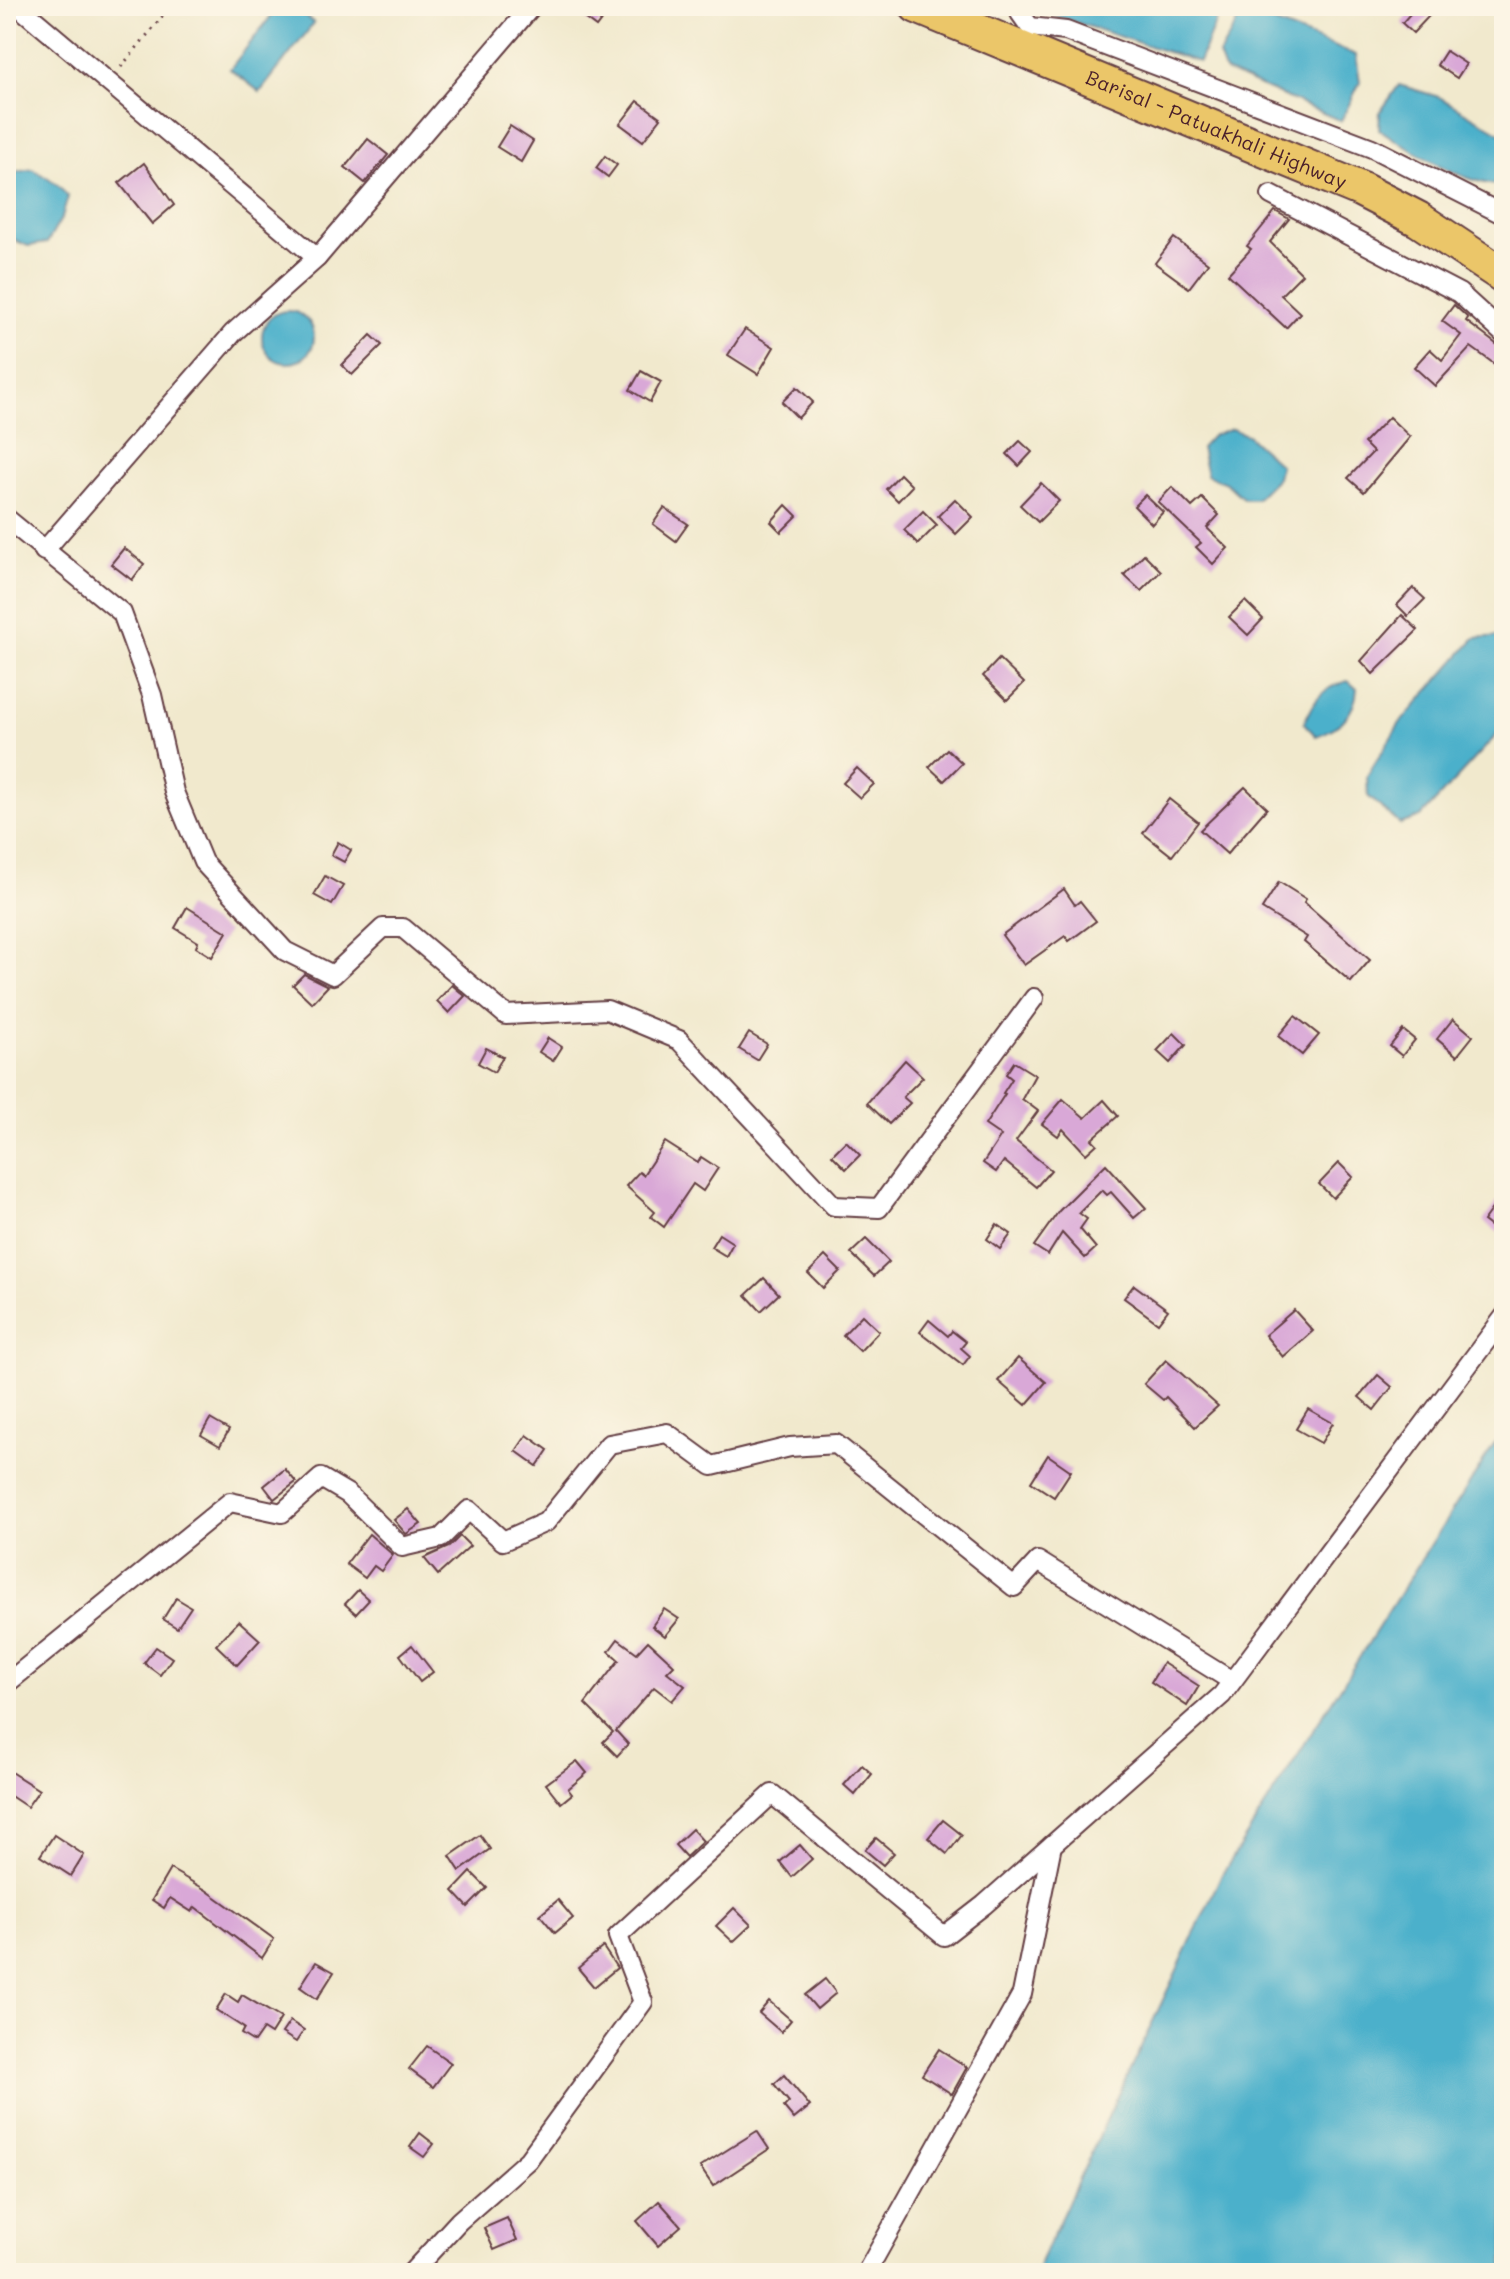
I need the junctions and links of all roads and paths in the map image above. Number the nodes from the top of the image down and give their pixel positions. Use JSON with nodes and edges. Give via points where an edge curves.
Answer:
{"nodes":[{"id":1,"x":18,"y":6,"type":"edge"},
{"id":2,"x":171,"y":6,"type":"edge"},
{"id":3,"x":532,"y":6,"type":"edge"},
{"id":4,"x":917,"y":6,"type":"edge"},
{"id":5,"x":1022,"y":6,"type":"edge"},
{"id":6,"x":108,"y":83,"type":"junction"},
{"id":7,"x":1271,"y":195,"type":"dead end"},
{"id":8,"x":1504,"y":215,"type":"edge"},
{"id":9,"x":317,"y":258,"type":"junction"},
{"id":10,"x":1504,"y":276,"type":"edge"},
{"id":11,"x":1504,"y":334,"type":"edge"},
{"id":12,"x":6,"y":518,"type":"edge"},
{"id":13,"x":44,"y":551,"type":"junction"},
{"id":14,"x":1034,"y":998,"type":"dead end"},
{"id":15,"x":1504,"y":1317,"type":"edge"},
{"id":16,"x":1232,"y":1681,"type":"junction"},
{"id":17,"x":6,"y":1684,"type":"edge"},
{"id":18,"x":1052,"y":1845,"type":"junction"},
{"id":19,"x":411,"y":2273,"type":"edge"},
{"id":20,"x":866,"y":2273,"type":"edge"}],
"edges":[{"from":1,"to":6,"type":"street"},
{"from":2,"to":6,"type":"path"},
{"from":3,"to":9,"type":"street"},
{"from":4,"to":10,"type":"highway","name":"Barisal - Patuakhali Highway","via":[[1374,195]]},
{"from":5,"to":8,"type":"street","via":[[1020,13],[1030,27],[1066,31],[1372,148]]},
{"from":6,"to":9,"type":"street"},
{"from":7,"to":11,"type":"street","via":[[1459,293]]},
{"from":9,"to":13,"type":"street","via":[[233,333]]},
{"from":12,"to":13,"type":"street"},
{"from":13,"to":14,"type":"street","via":[[122,613],[152,695],[174,792],[203,862],[285,951],[333,975],[383,928],[403,928],[506,1015],[607,1010],[679,1040],[834,1206],[879,1208]]},
{"from":15,"to":16,"type":"street"},
{"from":16,"to":17,"type":"street","via":[[1038,1561],[1014,1587],[836,1444],[790,1447],[712,1466],[667,1433],[609,1444],[546,1522],[503,1541],[469,1510],[441,1538],[402,1547],[348,1494],[321,1478],[282,1513],[230,1502]]},
{"from":16,"to":18,"type":"street"},
{"from":18,"to":19,"type":"street","via":[[944,1936],[772,1794],[618,1936],[643,2002],[528,2160],[459,2221]]},
{"from":18,"to":20,"type":"street","via":[[1022,1994]]}]}
